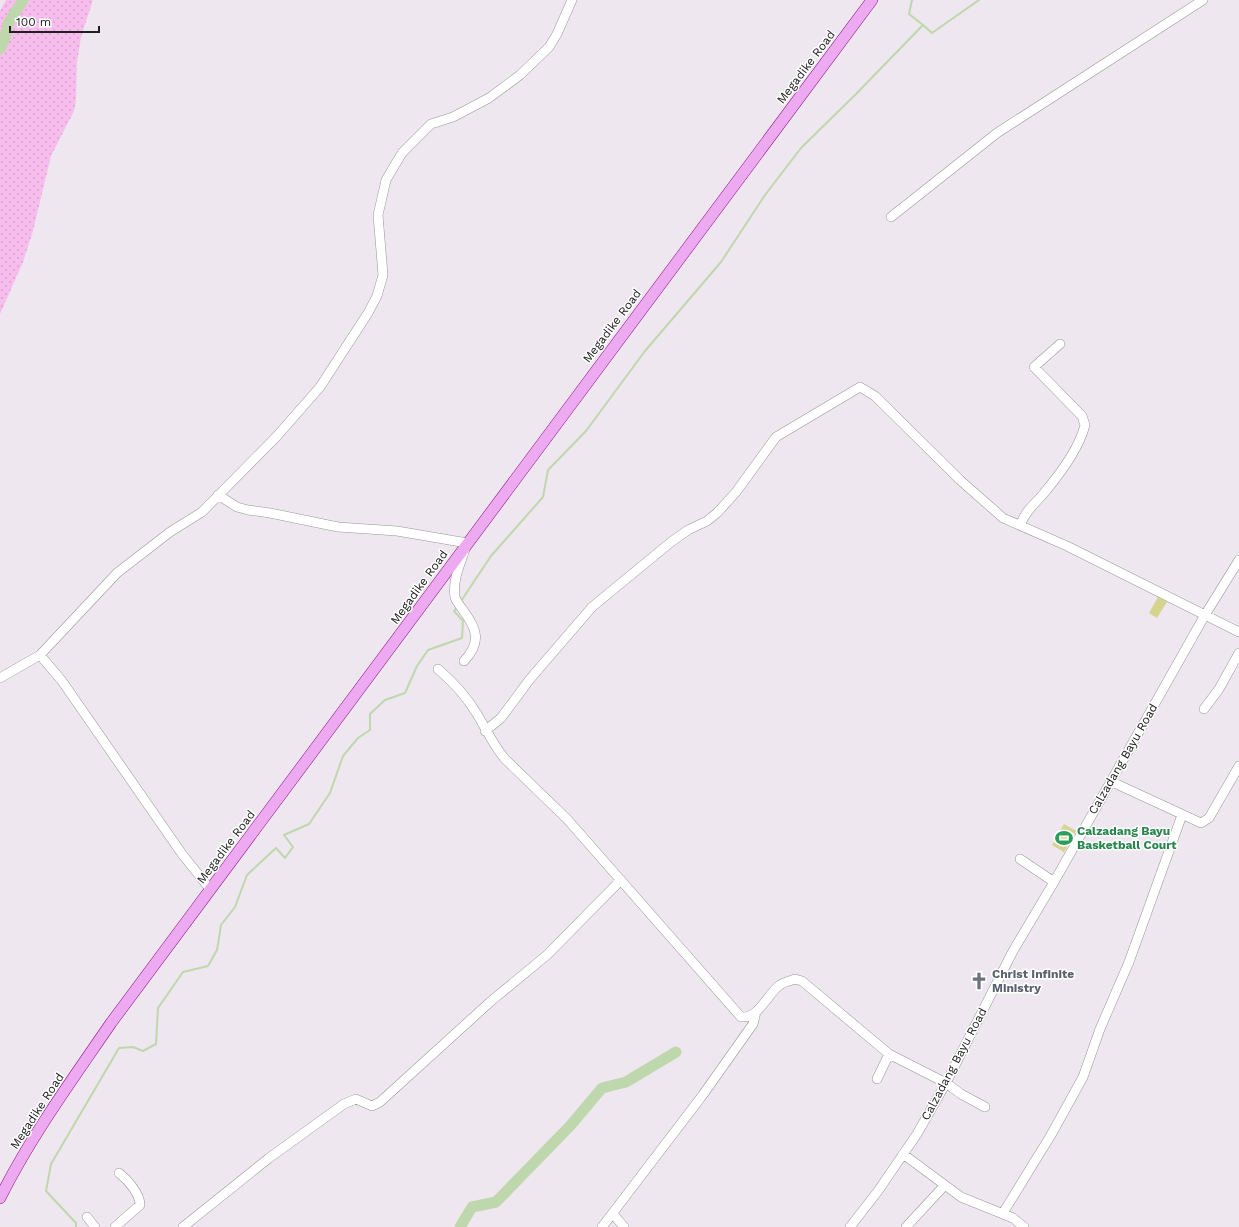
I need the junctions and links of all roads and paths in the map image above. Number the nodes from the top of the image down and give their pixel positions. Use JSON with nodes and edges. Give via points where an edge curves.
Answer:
{"nodes":[{"id":1,"x":572,"y":0,"type":"edge"},
{"id":2,"x":872,"y":0,"type":"edge"},
{"id":3,"x":1203,"y":0,"type":"edge"},
{"id":4,"x":891,"y":216,"type":"dead end"},
{"id":5,"x":1060,"y":344,"type":"dead end"},
{"id":6,"x":218,"y":495,"type":"junction"},
{"id":7,"x":1021,"y":524,"type":"junction"},
{"id":8,"x":467,"y":543,"type":"junction"},
{"id":9,"x":1239,"y":560,"type":"edge"},
{"id":10,"x":1205,"y":615,"type":"junction"},
{"id":11,"x":1239,"y":632,"type":"edge"},
{"id":12,"x":1239,"y":653,"type":"edge"},
{"id":13,"x":40,"y":655,"type":"junction"},
{"id":14,"x":464,"y":661,"type":"dead end"},
{"id":15,"x":438,"y":669,"type":"dead end"},
{"id":16,"x":0,"y":678,"type":"edge"},
{"id":17,"x":1204,"y":709,"type":"dead end"},
{"id":18,"x":485,"y":731,"type":"junction"},
{"id":19,"x":1239,"y":766,"type":"edge"},
{"id":20,"x":1110,"y":781,"type":"junction"},
{"id":21,"x":1182,"y":815,"type":"junction"},
{"id":22,"x":1020,"y":859,"type":"dead end"},
{"id":23,"x":621,"y":880,"type":"junction"},
{"id":24,"x":1054,"y":882,"type":"junction"},
{"id":25,"x":210,"y":889,"type":"junction"},
{"id":26,"x":756,"y":1012,"type":"junction"},
{"id":27,"x":889,"y":1054,"type":"junction"},
{"id":28,"x":878,"y":1079,"type":"dead end"},
{"id":29,"x":946,"y":1083,"type":"junction"},
{"id":30,"x":985,"y":1107,"type":"dead end"},
{"id":31,"x":903,"y":1154,"type":"junction"},
{"id":32,"x":119,"y":1173,"type":"dead end"},
{"id":33,"x":944,"y":1186,"type":"junction"},
{"id":34,"x":3,"y":1187,"type":"edge"},
{"id":35,"x":0,"y":1198,"type":"edge"},
{"id":36,"x":1003,"y":1213,"type":"junction"},
{"id":37,"x":613,"y":1214,"type":"junction"},
{"id":38,"x":87,"y":1217,"type":"dead end"},
{"id":39,"x":95,"y":1227,"type":"edge"},
{"id":40,"x":115,"y":1227,"type":"edge"},
{"id":41,"x":183,"y":1227,"type":"edge"},
{"id":42,"x":602,"y":1227,"type":"edge"},
{"id":43,"x":624,"y":1227,"type":"edge"},
{"id":44,"x":850,"y":1227,"type":"edge"},
{"id":45,"x":906,"y":1227,"type":"edge"},
{"id":46,"x":1024,"y":1227,"type":"edge"}],
"edges":[{"from":1,"to":6,"type":"street","via":[[557,34],[520,76],[489,98],[453,117],[431,124],[402,153],[386,180],[378,215],[383,275],[377,296],[368,313],[320,387],[277,436]]},
{"from":2,"to":8,"type":"main road","name":"Megadike Road"},
{"from":3,"to":4,"type":"street","via":[[996,133]]},
{"from":5,"to":7,"type":"street","via":[[1034,367],[1082,416],[1086,425],[1074,450],[1055,479],[1024,515]]},
{"from":6,"to":8,"type":"street","via":[[237,507],[248,510],[338,527],[396,531]]},
{"from":6,"to":13,"type":"street","via":[[202,512],[170,532],[117,573]]},
{"from":7,"to":10,"type":"street","via":[[1151,586]]},
{"from":7,"to":18,"type":"street","via":[[1003,518],[995,512],[875,396],[860,387],[776,437],[736,492],[717,513],[672,542],[592,607],[534,673],[501,718]]},
{"from":8,"to":14,"type":"street","via":[[455,586],[455,599],[474,624],[475,643],[471,654]]},
{"from":8,"to":25,"type":"main road","name":"Megadike Road"},
{"from":9,"to":10,"type":"street","name":"Calzadang Bayu Road"},
{"from":10,"to":11,"type":"street"},
{"from":10,"to":20,"type":"street","name":"Calzadang Bayu Road"},
{"from":12,"to":17,"type":"street","via":[[1219,689]]},
{"from":13,"to":16,"type":"street"},
{"from":13,"to":25,"type":"street","via":[[62,681],[182,854]]},
{"from":15,"to":18,"type":"street","via":[[460,690],[477,714]]},
{"from":18,"to":23,"type":"street","via":[[505,759],[568,819]]},
{"from":19,"to":21,"type":"street","via":[[1206,821],[1201,823]]},
{"from":20,"to":21,"type":"street"},
{"from":20,"to":24,"type":"street","name":"Calzadang Bayu Road"},
{"from":21,"to":36,"type":"street","via":[[1129,962],[1083,1076],[1051,1135]]},
{"from":22,"to":24,"type":"street"},
{"from":23,"to":26,"type":"street","via":[[741,1017]]},
{"from":23,"to":41,"type":"street","via":[[547,955],[380,1102],[372,1106],[356,1100],[344,1104],[269,1158]]},
{"from":24,"to":29,"type":"street","name":"Calzadang Bayu Road","via":[[1013,951]]},
{"from":25,"to":34,"type":"main road","name":"Megadike Road","via":[[59,1097]]},
{"from":26,"to":27,"type":"street","via":[[780,986],[795,979],[809,986]]},
{"from":26,"to":37,"type":"street","via":[[753,1024]]},
{"from":27,"to":28,"type":"street"},
{"from":27,"to":29,"type":"street"},
{"from":29,"to":30,"type":"street"},
{"from":29,"to":31,"type":"street","name":"Calzadang Bayu Road"},
{"from":31,"to":33,"type":"street"},
{"from":31,"to":44,"type":"street","name":"Calzadang Bayu Road"},
{"from":32,"to":40,"type":"street","via":[[133,1188],[140,1205]]},
{"from":33,"to":36,"type":"street","via":[[961,1197]]},
{"from":33,"to":45,"type":"street"},
{"from":34,"to":35,"type":"main road","name":"Megadike Road"},
{"from":36,"to":46,"type":"street"},
{"from":37,"to":42,"type":"street"},
{"from":37,"to":43,"type":"street"},
{"from":38,"to":39,"type":"street"}]}
